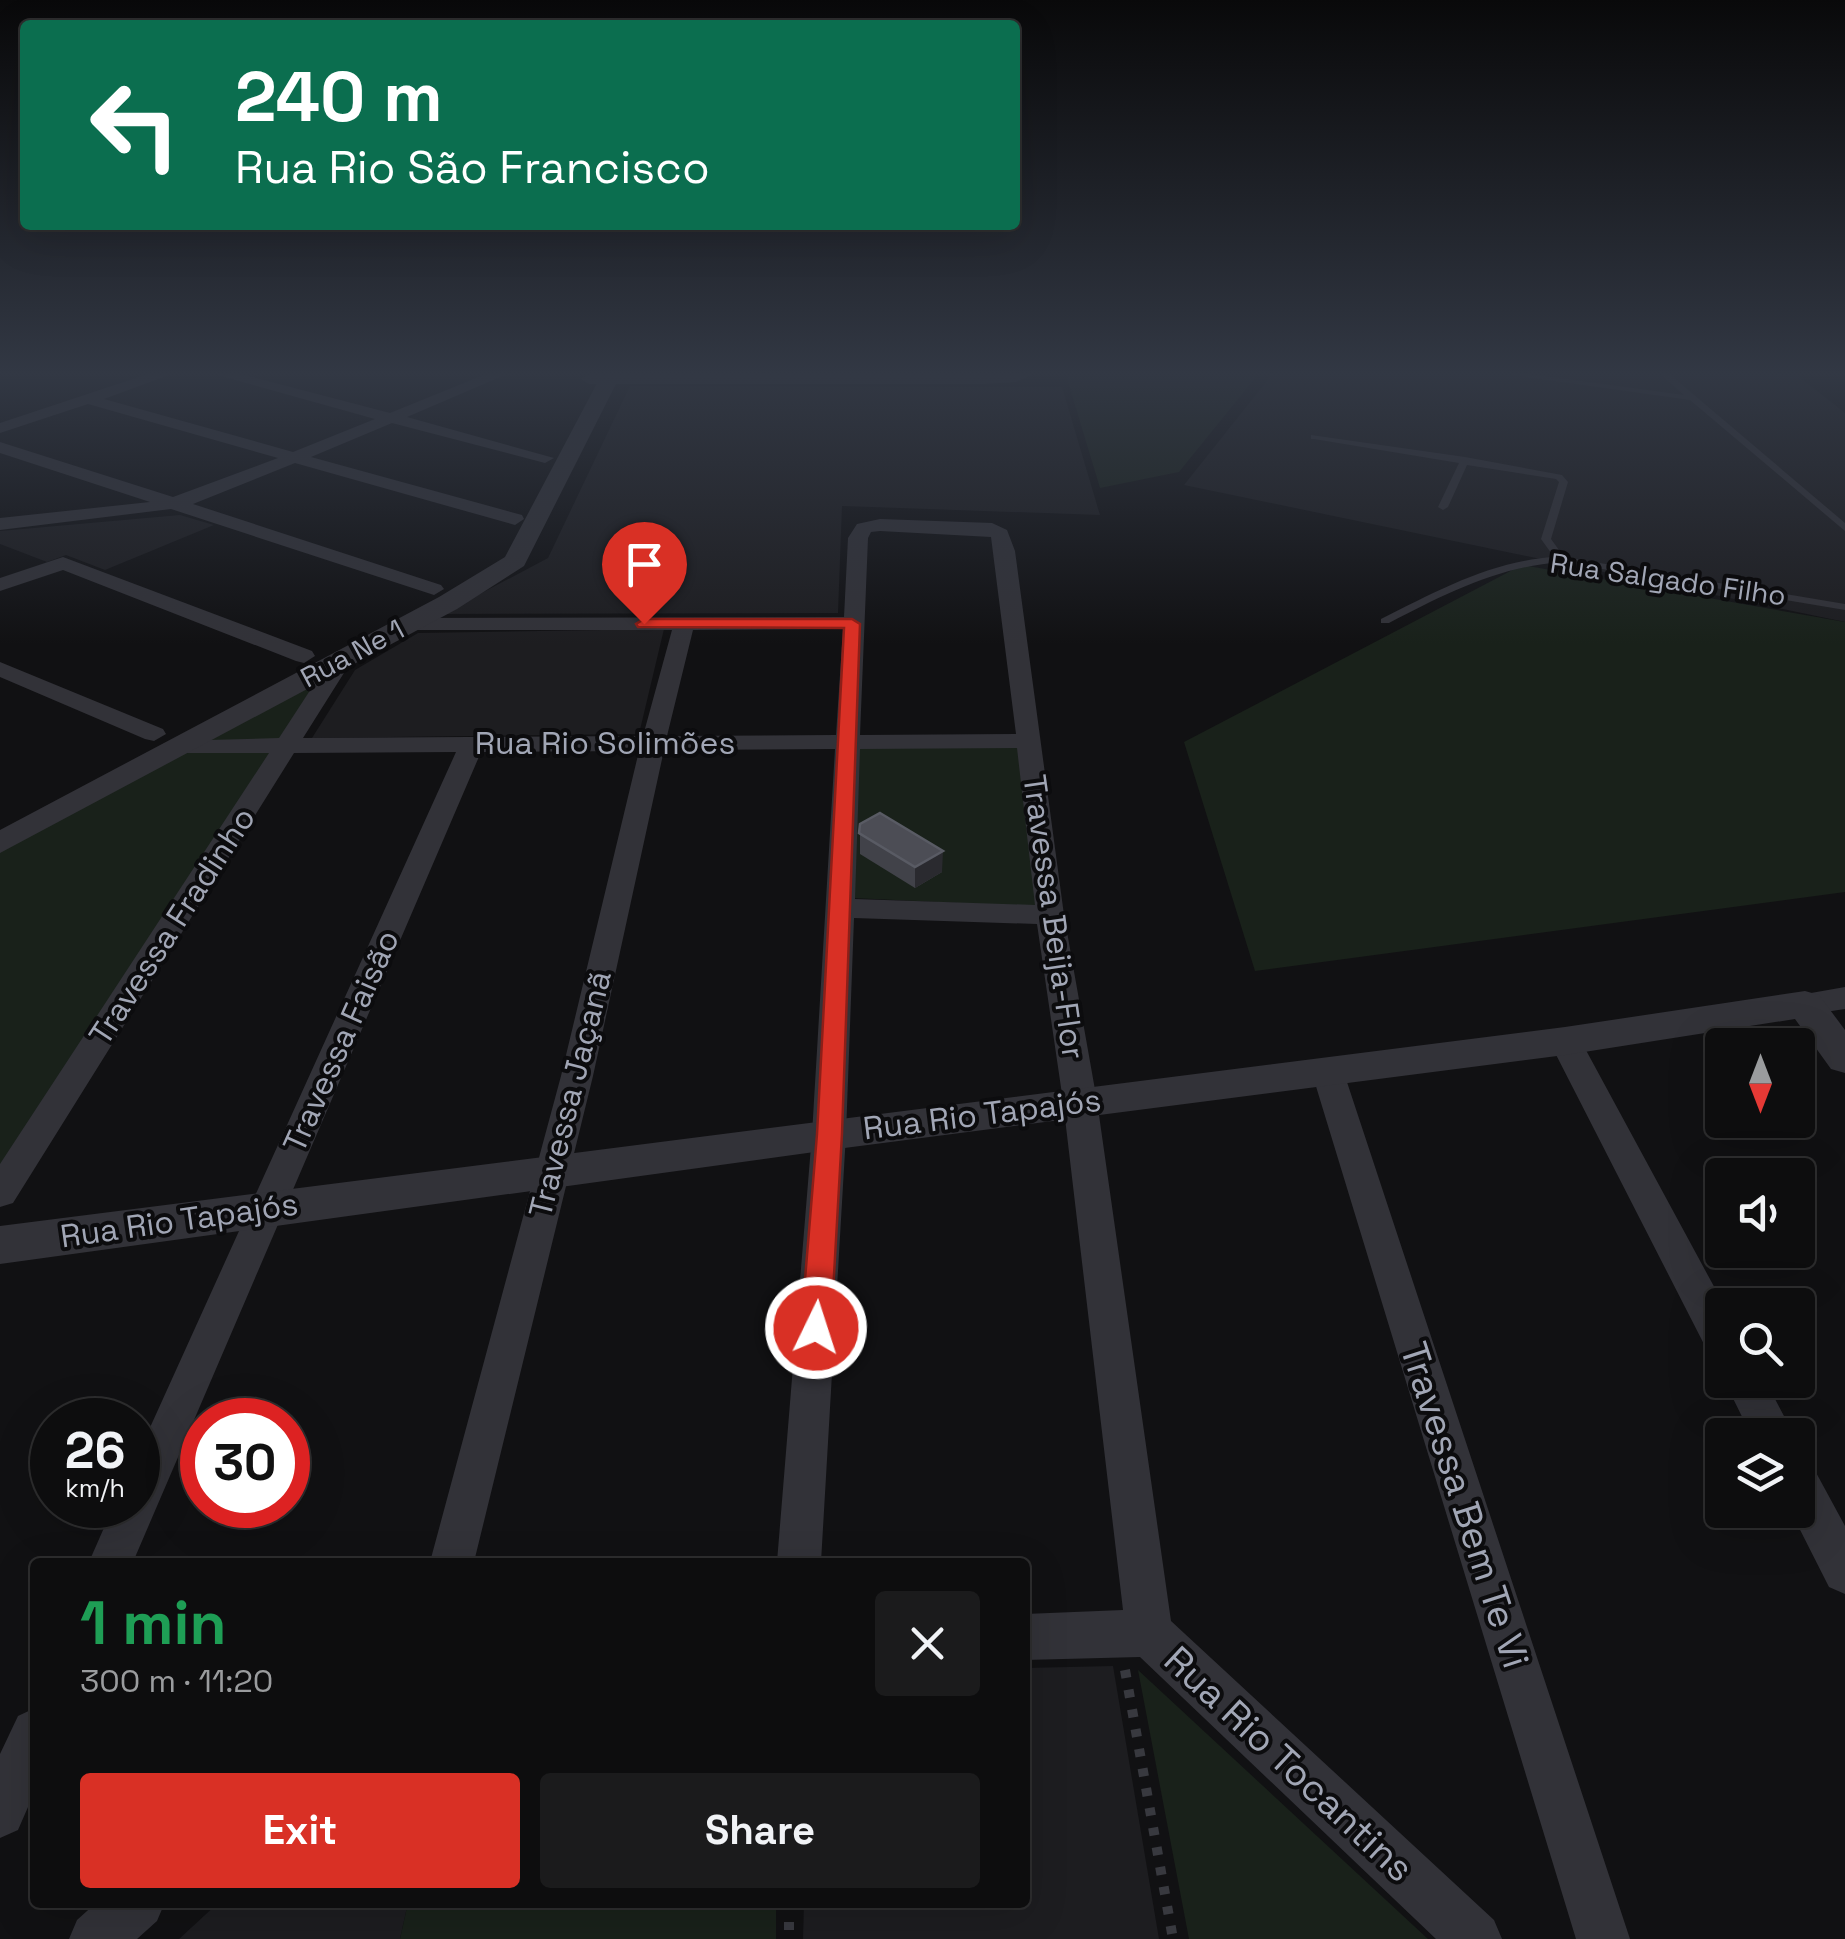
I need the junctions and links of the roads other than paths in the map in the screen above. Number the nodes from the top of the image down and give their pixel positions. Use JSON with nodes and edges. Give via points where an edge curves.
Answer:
{"nodes":[{"id":1,"x":47,"y":462,"type":"edge"},
{"id":2,"x":289,"y":462,"type":"edge"},
{"id":3,"x":305,"y":462,"type":"edge"},
{"id":4,"x":543,"y":462,"type":"edge"},
{"id":5,"x":561,"y":462,"type":"edge"},
{"id":6,"x":1464,"y":462,"type":"edge"},
{"id":7,"x":1481,"y":462,"type":"edge"},
{"id":8,"x":1769,"y":462,"type":"edge"},
{"id":9,"x":173,"y":504,"type":"junction"},
{"id":10,"x":1442,"y":506,"type":"dead end"},
{"id":11,"x":1826,"y":510,"type":"junction"},
{"id":12,"x":1845,"y":511,"type":"edge"},
{"id":13,"x":514,"y":518,"type":"junction"},
{"id":14,"x":0,"y":524,"type":"edge"},
{"id":15,"x":1845,"y":528,"type":"edge"},
{"id":16,"x":1560,"y":559,"type":"junction"},
{"id":17,"x":0,"y":585,"type":"edge"},
{"id":18,"x":431,"y":597,"type":"junction"},
{"id":19,"x":1845,"y":606,"type":"edge"},
{"id":20,"x":1384,"y":621,"type":"dead end"},
{"id":21,"x":405,"y":624,"type":"junction"},
{"id":22,"x":684,"y":624,"type":"junction"},
{"id":23,"x":852,"y":624,"type":"junction"},
{"id":24,"x":304,"y":656,"type":"junction"},
{"id":25,"x":343,"y":657,"type":"junction"},
{"id":26,"x":0,"y":668,"type":"edge"},
{"id":27,"x":167,"y":740,"type":"junction"},
{"id":28,"x":1031,"y":740,"type":"junction"},
{"id":29,"x":846,"y":742,"type":"junction"},
{"id":30,"x":650,"y":743,"type":"junction"},
{"id":31,"x":472,"y":744,"type":"junction"},
{"id":32,"x":288,"y":746,"type":"junction"},
{"id":33,"x":2,"y":833,"type":"edge"},
{"id":34,"x":840,"y":908,"type":"junction"},
{"id":35,"x":1050,"y":915,"type":"junction"},
{"id":36,"x":1825,"y":1001,"type":"edge"},
{"id":37,"x":1564,"y":1041,"type":"junction"},
{"id":38,"x":1845,"y":1058,"type":"edge"},
{"id":39,"x":1327,"y":1070,"type":"junction"},
{"id":40,"x":1080,"y":1102,"type":"junction"},
{"id":41,"x":830,"y":1134,"type":"junction"},
{"id":42,"x":551,"y":1172,"type":"junction"},
{"id":43,"x":0,"y":1193,"type":"edge"},
{"id":44,"x":268,"y":1208,"type":"junction"},
{"id":45,"x":0,"y":1245,"type":"edge"},
{"id":46,"x":1705,"y":1308,"type":"edge"},
{"id":47,"x":160,"y":1451,"type":"edge"},
{"id":48,"x":1815,"y":1514,"type":"edge"},
{"id":49,"x":126,"y":1528,"type":"edge"},
{"id":50,"x":112,"y":1558,"type":"edge"},
{"id":51,"x":453,"y":1558,"type":"edge"},
{"id":52,"x":800,"y":1558,"type":"edge"},
{"id":53,"x":1845,"y":1571,"type":"edge"},
{"id":54,"x":1134,"y":1633,"type":"junction"},
{"id":55,"x":1030,"y":1637,"type":"edge"},
{"id":56,"x":30,"y":1744,"type":"edge"},
{"id":57,"x":0,"y":1812,"type":"edge"},
{"id":58,"x":131,"y":1908,"type":"edge"},
{"id":59,"x":96,"y":1939,"type":"edge"},
{"id":60,"x":1475,"y":1939,"type":"edge"},
{"id":61,"x":1604,"y":1939,"type":"edge"}],
"edges":[{"from":1,"to":9,"type":"street"},
{"from":2,"to":9,"type":"street"},
{"from":3,"to":13,"type":"street"},
{"from":4,"to":13,"type":"street","name":"Rua Ne 1"},
{"from":5,"to":18,"type":"street","name":"Rua Ne 1","via":[[515,561]]},
{"from":6,"to":10,"type":"lane"},
{"from":7,"to":16,"type":"lane","via":[[1563,480],[1546,539]]},
{"from":8,"to":11,"type":"lane"},
{"from":9,"to":14,"type":"street"},
{"from":9,"to":18,"type":"street"},
{"from":11,"to":12,"type":"lane"},
{"from":11,"to":15,"type":"lane"},
{"from":13,"to":18,"type":"street","name":"Rua Ne 1","via":[[484,559]]},
{"from":16,"to":19,"type":"lane","name":"Rua Salgado Filho"},
{"from":16,"to":20,"type":"lane","name":"Rua Salgado Filho","via":[[1488,570]]},
{"from":17,"to":24,"type":"street","via":[[66,564]]},
{"from":18,"to":21,"type":"street","name":"Rua Ne 1"},
{"from":18,"to":24,"type":"street","name":"Rua Ne 1"},
{"from":21,"to":22,"type":"street"},
{"from":21,"to":25,"type":"street","name":"Rua Ne 1"},
{"from":22,"to":23,"type":"street"},
{"from":22,"to":30,"type":"street","name":"Travessa Jaçanã"},
{"from":23,"to":28,"type":"street","name":"Travessa Beija-Flor","via":[[858,538],[870,526],[1000,534]]},
{"from":23,"to":29,"type":"street"},
{"from":24,"to":27,"type":"street","name":"Rua Ne 1"},
{"from":25,"to":27,"type":"street","name":"Rua Ne 1"},
{"from":25,"to":32,"type":"street","name":"Travessa Fradinho"},
{"from":26,"to":27,"type":"street"},
{"from":27,"to":32,"type":"street","name":"Rua Rio Solimões"},
{"from":27,"to":33,"type":"street","name":"Rua Ne 1"},
{"from":28,"to":29,"type":"street","name":"Rua Rio Solimões"},
{"from":28,"to":35,"type":"street","name":"Travessa Beija-Flor"},
{"from":29,"to":30,"type":"street","name":"Rua Rio Solimões"},
{"from":29,"to":34,"type":"street"},
{"from":30,"to":31,"type":"street","name":"Rua Rio Solimões"},
{"from":30,"to":42,"type":"street","name":"Travessa Jaçanã"},
{"from":31,"to":32,"type":"street","name":"Rua Rio Solimões"},
{"from":31,"to":44,"type":"street","name":"Travessa Faisão"},
{"from":32,"to":43,"type":"street","name":"Travessa Fradinho"},
{"from":34,"to":35,"type":"street"},
{"from":34,"to":41,"type":"street"},
{"from":35,"to":40,"type":"street","name":"Travessa Beija-Flor"},
{"from":36,"to":37,"type":"street","name":"Rua Rio Tapajós"},
{"from":36,"to":38,"type":"street"},
{"from":37,"to":39,"type":"street","name":"Rua Rio Tapajós"},
{"from":37,"to":46,"type":"street"},
{"from":39,"to":40,"type":"street","name":"Rua Rio Tapajós"},
{"from":39,"to":61,"type":"street","name":"Travessa Bem Te Vi"},
{"from":40,"to":41,"type":"street","name":"Rua Rio Tapajós"},
{"from":40,"to":54,"type":"street","name":"Travessa Beija-Flor"},
{"from":41,"to":42,"type":"street","name":"Rua Rio Tapajós"},
{"from":41,"to":52,"type":"street"},
{"from":42,"to":44,"type":"street","name":"Rua Rio Tapajós"},
{"from":42,"to":51,"type":"street","name":"Travessa Jaçanã"},
{"from":44,"to":45,"type":"street","name":"Rua Rio Tapajós"},
{"from":44,"to":47,"type":"street","name":"Travessa Faisão"},
{"from":48,"to":53,"type":"street"},
{"from":49,"to":50,"type":"street","name":"Travessa Faisão"},
{"from":54,"to":55,"type":"street"},
{"from":54,"to":60,"type":"street","name":"Rua Rio Tocantins"},
{"from":56,"to":57,"type":"street"},
{"from":58,"to":59,"type":"street"}]}
